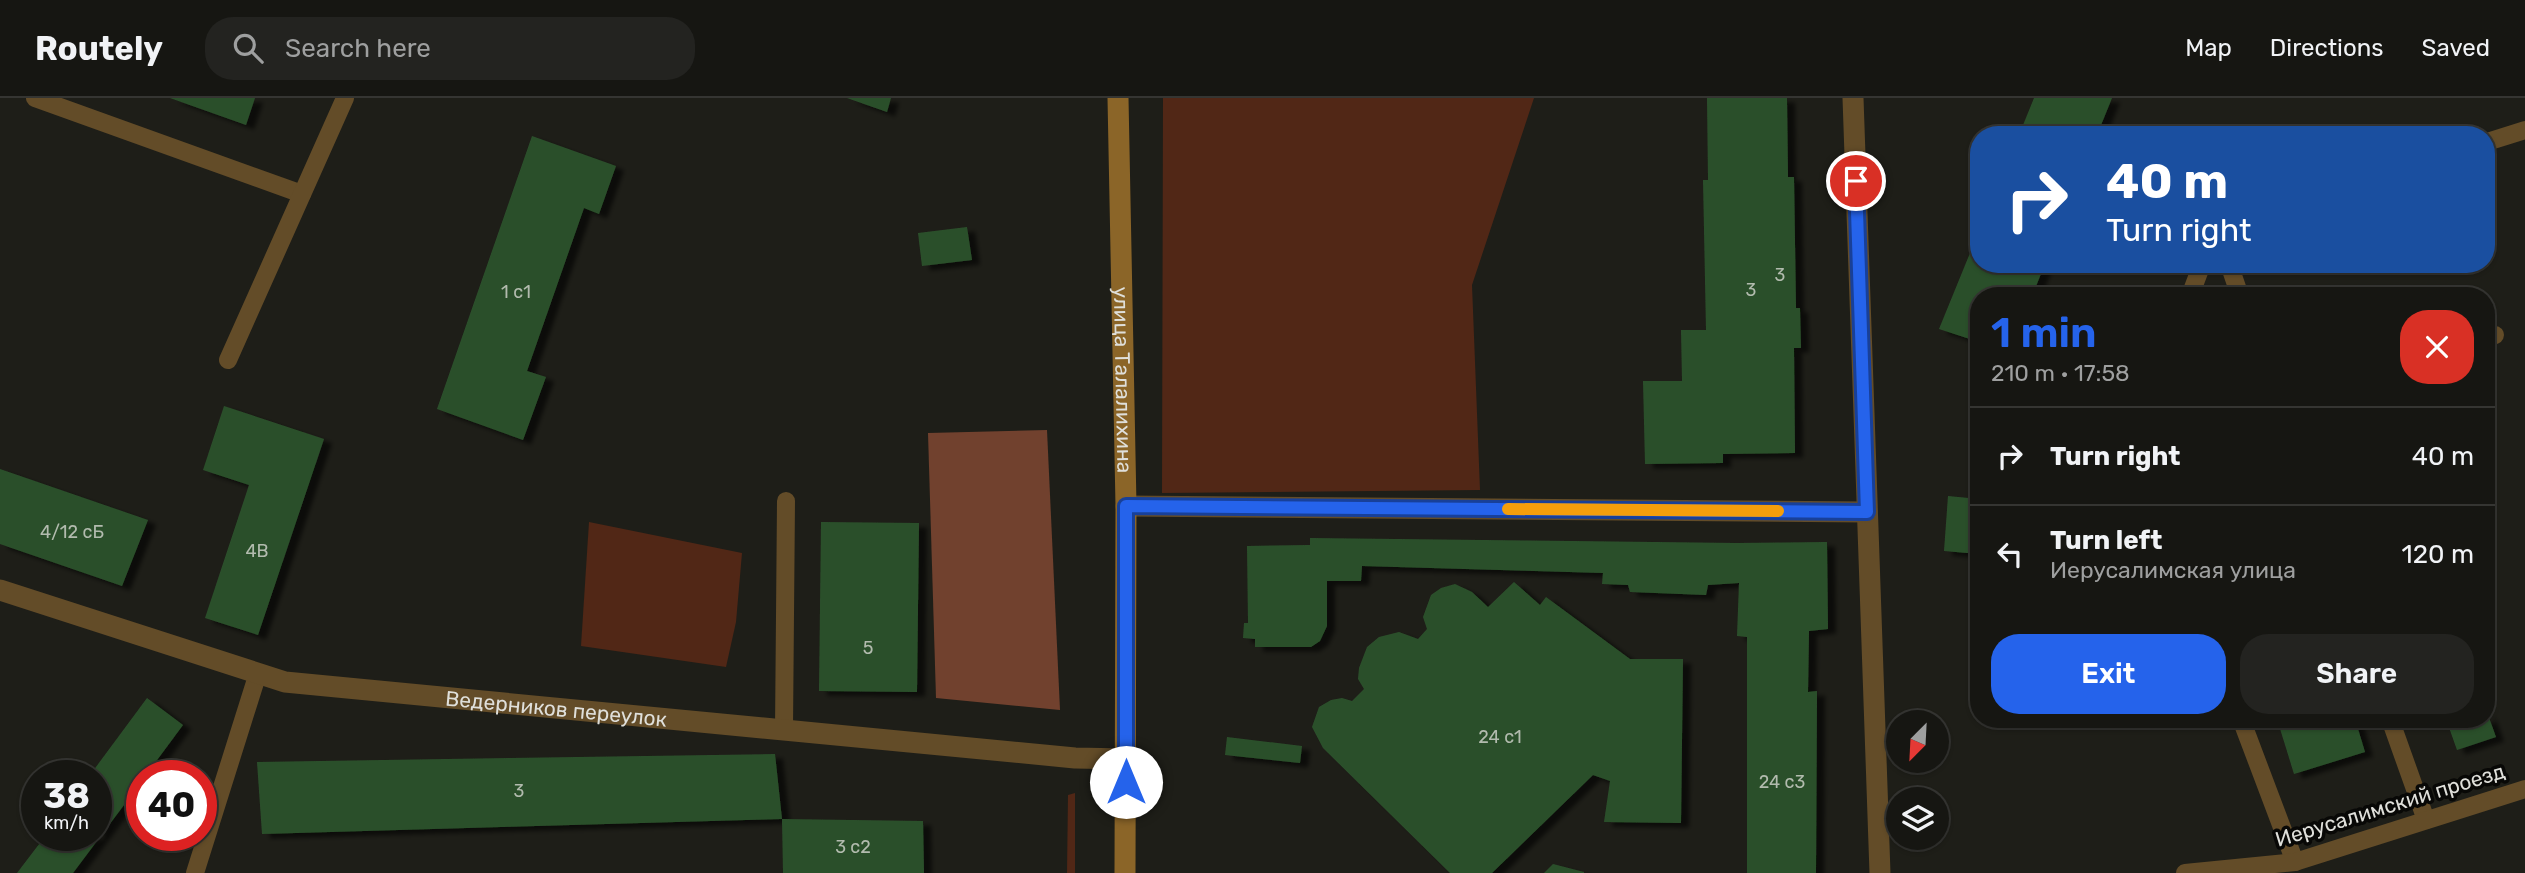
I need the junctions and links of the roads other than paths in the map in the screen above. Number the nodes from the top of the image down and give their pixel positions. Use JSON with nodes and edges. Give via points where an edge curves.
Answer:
{"nodes":[{"id":1,"x":35,"y":98,"type":"edge"},
{"id":2,"x":345,"y":98,"type":"edge"},
{"id":3,"x":1118,"y":98,"type":"edge"},
{"id":4,"x":1853,"y":98,"type":"edge"},
{"id":5,"x":2525,"y":130,"type":"edge"},
{"id":6,"x":2495,"y":139,"type":"edge"},
{"id":7,"x":302,"y":194,"type":"junction"},
{"id":8,"x":228,"y":360,"type":"dead end"},
{"id":9,"x":786,"y":501,"type":"dead end"},
{"id":10,"x":1126,"y":506,"type":"junction"},
{"id":11,"x":1867,"y":512,"type":"junction"},
{"id":12,"x":0,"y":590,"type":"edge"},
{"id":13,"x":258,"y":673,"type":"junction"},
{"id":14,"x":2244,"y":728,"type":"edge"},
{"id":15,"x":2393,"y":728,"type":"edge"},
{"id":16,"x":784,"y":729,"type":"junction"},
{"id":17,"x":1126,"y":759,"type":"junction"},
{"id":18,"x":2525,"y":789,"type":"edge"},
{"id":19,"x":2426,"y":820,"type":"junction"},
{"id":20,"x":2295,"y":862,"type":"junction"},
{"id":21,"x":195,"y":873,"type":"edge"},
{"id":22,"x":1125,"y":873,"type":"edge"},
{"id":23,"x":1880,"y":873,"type":"edge"},
{"id":24,"x":2185,"y":873,"type":"edge"}],
"edges":[{"from":1,"to":7,"type":"lane"},
{"from":2,"to":7,"type":"lane"},
{"from":3,"to":10,"type":"street","name":"улица Талалихина"},
{"from":4,"to":11,"type":"street"},
{"from":5,"to":6,"type":"lane"},
{"from":7,"to":8,"type":"lane"},
{"from":9,"to":16,"type":"lane"},
{"from":10,"to":11,"type":"street"},
{"from":10,"to":17,"type":"street","name":"улица Талалихина"},
{"from":11,"to":23,"type":"street"},
{"from":12,"to":13,"type":"street","name":"Ведерников переулок"},
{"from":13,"to":16,"type":"street","name":"Ведерников переулок","via":[[285,682]]},
{"from":13,"to":21,"type":"lane"},
{"from":14,"to":20,"type":"lane"},
{"from":15,"to":19,"type":"lane"},
{"from":16,"to":17,"type":"street","name":"Ведерников переулок"},
{"from":17,"to":22,"type":"street","name":"улица Талалихина"},
{"from":18,"to":19,"type":"lane","name":"Иерусалимский проезд"},
{"from":19,"to":20,"type":"lane","name":"Иерусалимский проезд"},
{"from":20,"to":24,"type":"lane","name":"Иерусалимский проезд"}]}
